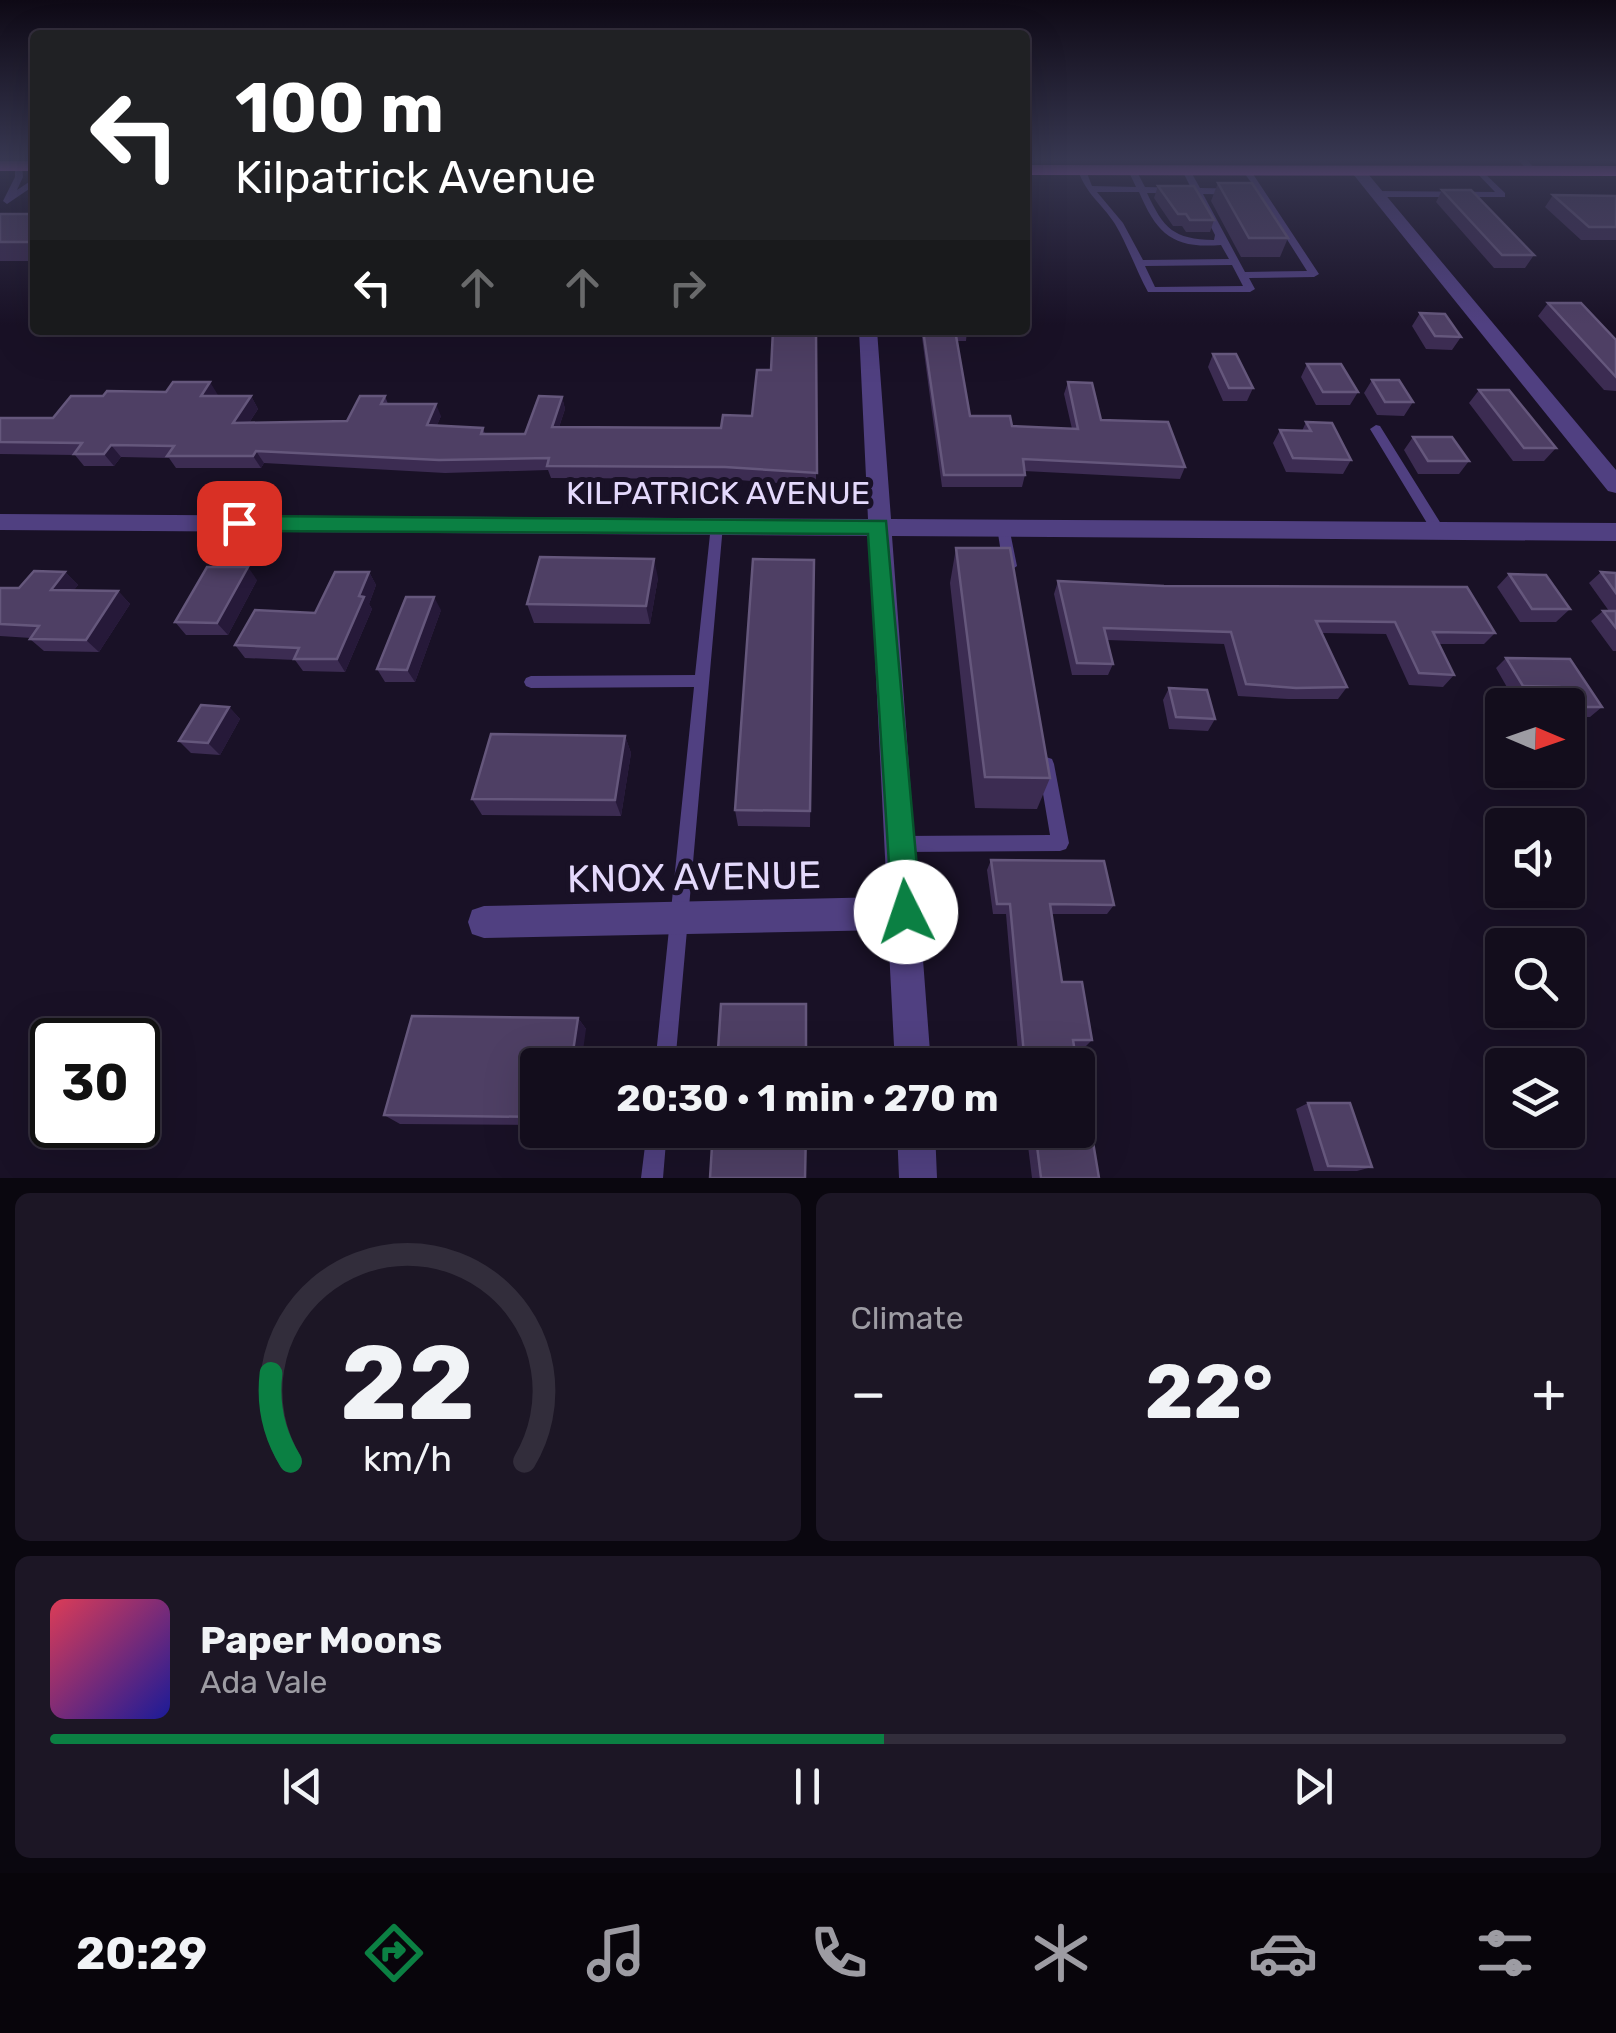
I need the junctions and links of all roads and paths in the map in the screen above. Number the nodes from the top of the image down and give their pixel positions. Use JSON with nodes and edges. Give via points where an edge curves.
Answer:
{"nodes":[{"id":1,"x":1115,"y":215,"type":"edge"},
{"id":2,"x":1155,"y":215,"type":"edge"},
{"id":3,"x":1210,"y":215,"type":"edge"},
{"id":4,"x":1277,"y":215,"type":"edge"},
{"id":5,"x":1394,"y":215,"type":"edge"},
{"id":6,"x":1220,"y":235,"type":"junction"},
{"id":7,"x":1138,"y":262,"type":"junction"},
{"id":8,"x":1235,"y":262,"type":"junction"},
{"id":9,"x":1242,"y":275,"type":"junction"},
{"id":10,"x":868,"y":335,"type":"edge"},
{"id":11,"x":1376,"y":429,"type":"dead end"},
{"id":12,"x":1616,"y":486,"type":"edge"},
{"id":13,"x":0,"y":522,"type":"edge"},
{"id":14,"x":718,"y":525,"type":"junction"},
{"id":15,"x":878,"y":526,"type":"junction"},
{"id":16,"x":1003,"y":527,"type":"junction"},
{"id":17,"x":1438,"y":530,"type":"junction"},
{"id":18,"x":1616,"y":532,"type":"edge"},
{"id":19,"x":1013,"y":583,"type":"edge"},
{"id":20,"x":701,"y":681,"type":"junction"},
{"id":21,"x":531,"y":682,"type":"dead end"},
{"id":22,"x":1043,"y":750,"type":"edge"},
{"id":23,"x":901,"y":844,"type":"junction"},
{"id":24,"x":906,"y":912,"type":"junction"},
{"id":25,"x":682,"y":918,"type":"junction"},
{"id":26,"x":484,"y":922,"type":"dead end"},
{"id":27,"x":667,"y":1048,"type":"edge"},
{"id":28,"x":912,"y":1048,"type":"edge"},
{"id":29,"x":655,"y":1148,"type":"edge"},
{"id":30,"x":917,"y":1148,"type":"edge"},
{"id":31,"x":652,"y":1178,"type":"edge"},
{"id":32,"x":918,"y":1178,"type":"edge"}],
"edges":[{"from":1,"to":7,"type":"lane"},
{"from":2,"to":6,"type":"lane","via":[[1176,241],[1218,243]]},
{"from":3,"to":6,"type":"lane"},
{"from":4,"to":9,"type":"lane","via":[[1314,274]]},
{"from":5,"to":12,"type":"street"},
{"from":6,"to":8,"type":"lane"},
{"from":7,"to":8,"type":"lane"},
{"from":7,"to":9,"type":"lane","via":[[1151,290],[1250,289]]},
{"from":8,"to":9,"type":"lane"},
{"from":10,"to":15,"type":"street"},
{"from":11,"to":17,"type":"lane"},
{"from":13,"to":14,"type":"street","name":"KILPATRICK AVENUE"},
{"from":14,"to":15,"type":"street","name":"KILPATRICK AVENUE"},
{"from":14,"to":20,"type":"lane"},
{"from":15,"to":16,"type":"street","name":"KILPATRICK AVENUE"},
{"from":15,"to":23,"type":"street"},
{"from":16,"to":17,"type":"street","name":"KILPATRICK AVENUE"},
{"from":16,"to":19,"type":"lane"},
{"from":17,"to":18,"type":"street","name":"KILPATRICK AVENUE"},
{"from":20,"to":21,"type":"lane"},
{"from":20,"to":25,"type":"lane"},
{"from":22,"to":23,"type":"lane","via":[[1060,843]]},
{"from":23,"to":24,"type":"street"},
{"from":24,"to":25,"type":"street","name":"KNOX AVENUE"},
{"from":24,"to":28,"type":"street"},
{"from":25,"to":26,"type":"street","name":"KNOX AVENUE"},
{"from":25,"to":27,"type":"lane"},
{"from":29,"to":31,"type":"lane"},
{"from":30,"to":32,"type":"street"}]}
